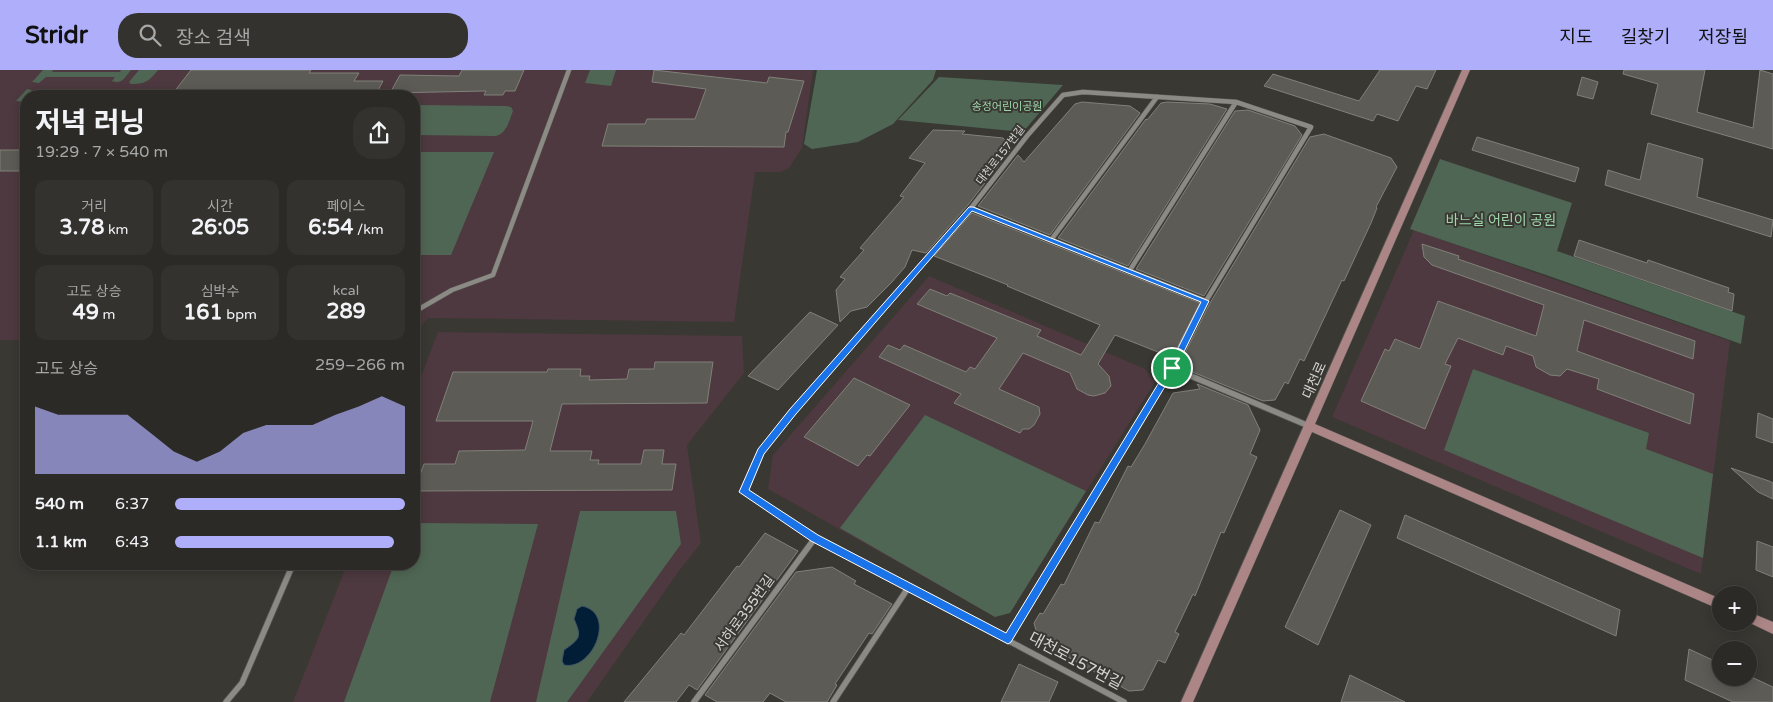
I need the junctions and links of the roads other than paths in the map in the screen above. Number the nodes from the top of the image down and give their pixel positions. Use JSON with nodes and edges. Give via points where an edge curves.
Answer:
{"nodes":[{"id":1,"x":569,"y":70,"type":"edge"},
{"id":2,"x":1466,"y":70,"type":"edge"},
{"id":3,"x":1156,"y":97,"type":"junction"},
{"id":4,"x":1236,"y":102,"type":"junction"},
{"id":5,"x":971,"y":208,"type":"junction"},
{"id":6,"x":1051,"y":240,"type":"junction"},
{"id":7,"x":1130,"y":270,"type":"junction"},
{"id":8,"x":1206,"y":301,"type":"junction"},
{"id":9,"x":420,"y":308,"type":"edge"},
{"id":10,"x":1172,"y":368,"type":"junction"},
{"id":11,"x":1309,"y":426,"type":"junction"},
{"id":12,"x":814,"y":538,"type":"junction"},
{"id":13,"x":290,"y":570,"type":"edge"},
{"id":14,"x":908,"y":588,"type":"junction"},
{"id":15,"x":1712,"y":601,"type":"edge"},
{"id":16,"x":1757,"y":621,"type":"edge"},
{"id":17,"x":1773,"y":628,"type":"edge"},
{"id":18,"x":1008,"y":639,"type":"junction"},
{"id":19,"x":226,"y":702,"type":"edge"},
{"id":20,"x":694,"y":702,"type":"edge"},
{"id":21,"x":834,"y":702,"type":"edge"},
{"id":22,"x":1124,"y":702,"type":"edge"},
{"id":23,"x":1187,"y":702,"type":"edge"}],
"edges":[{"from":1,"to":9,"type":"street","via":[[493,275],[431,300]]},
{"from":2,"to":11,"type":"street","name":"대천로"},
{"from":3,"to":4,"type":"street","name":"대천로157번길"},
{"from":3,"to":5,"type":"street","name":"대천로157번길","via":[[1083,92],[1063,94]]},
{"from":3,"to":6,"type":"street"},
{"from":4,"to":7,"type":"street"},
{"from":4,"to":8,"type":"street","name":"대천로157번길","via":[[1311,127]]},
{"from":5,"to":6,"type":"street"},
{"from":5,"to":12,"type":"street","name":"대천로157번길","via":[[761,452],[744,492]]},
{"from":6,"to":7,"type":"street"},
{"from":7,"to":8,"type":"street"},
{"from":8,"to":10,"type":"street"},
{"from":10,"to":11,"type":"street"},
{"from":10,"to":18,"type":"street"},
{"from":11,"to":15,"type":"street"},
{"from":11,"to":23,"type":"street","name":"대천로"},
{"from":12,"to":14,"type":"street","name":"대천로157번길"},
{"from":12,"to":20,"type":"street","name":"서하로355번길"},
{"from":13,"to":19,"type":"street","via":[[242,683]]},
{"from":14,"to":18,"type":"street","name":"대천로157번길"},
{"from":14,"to":21,"type":"street"},
{"from":16,"to":17,"type":"street"},
{"from":18,"to":22,"type":"street","name":"대천로157번길"}]}
